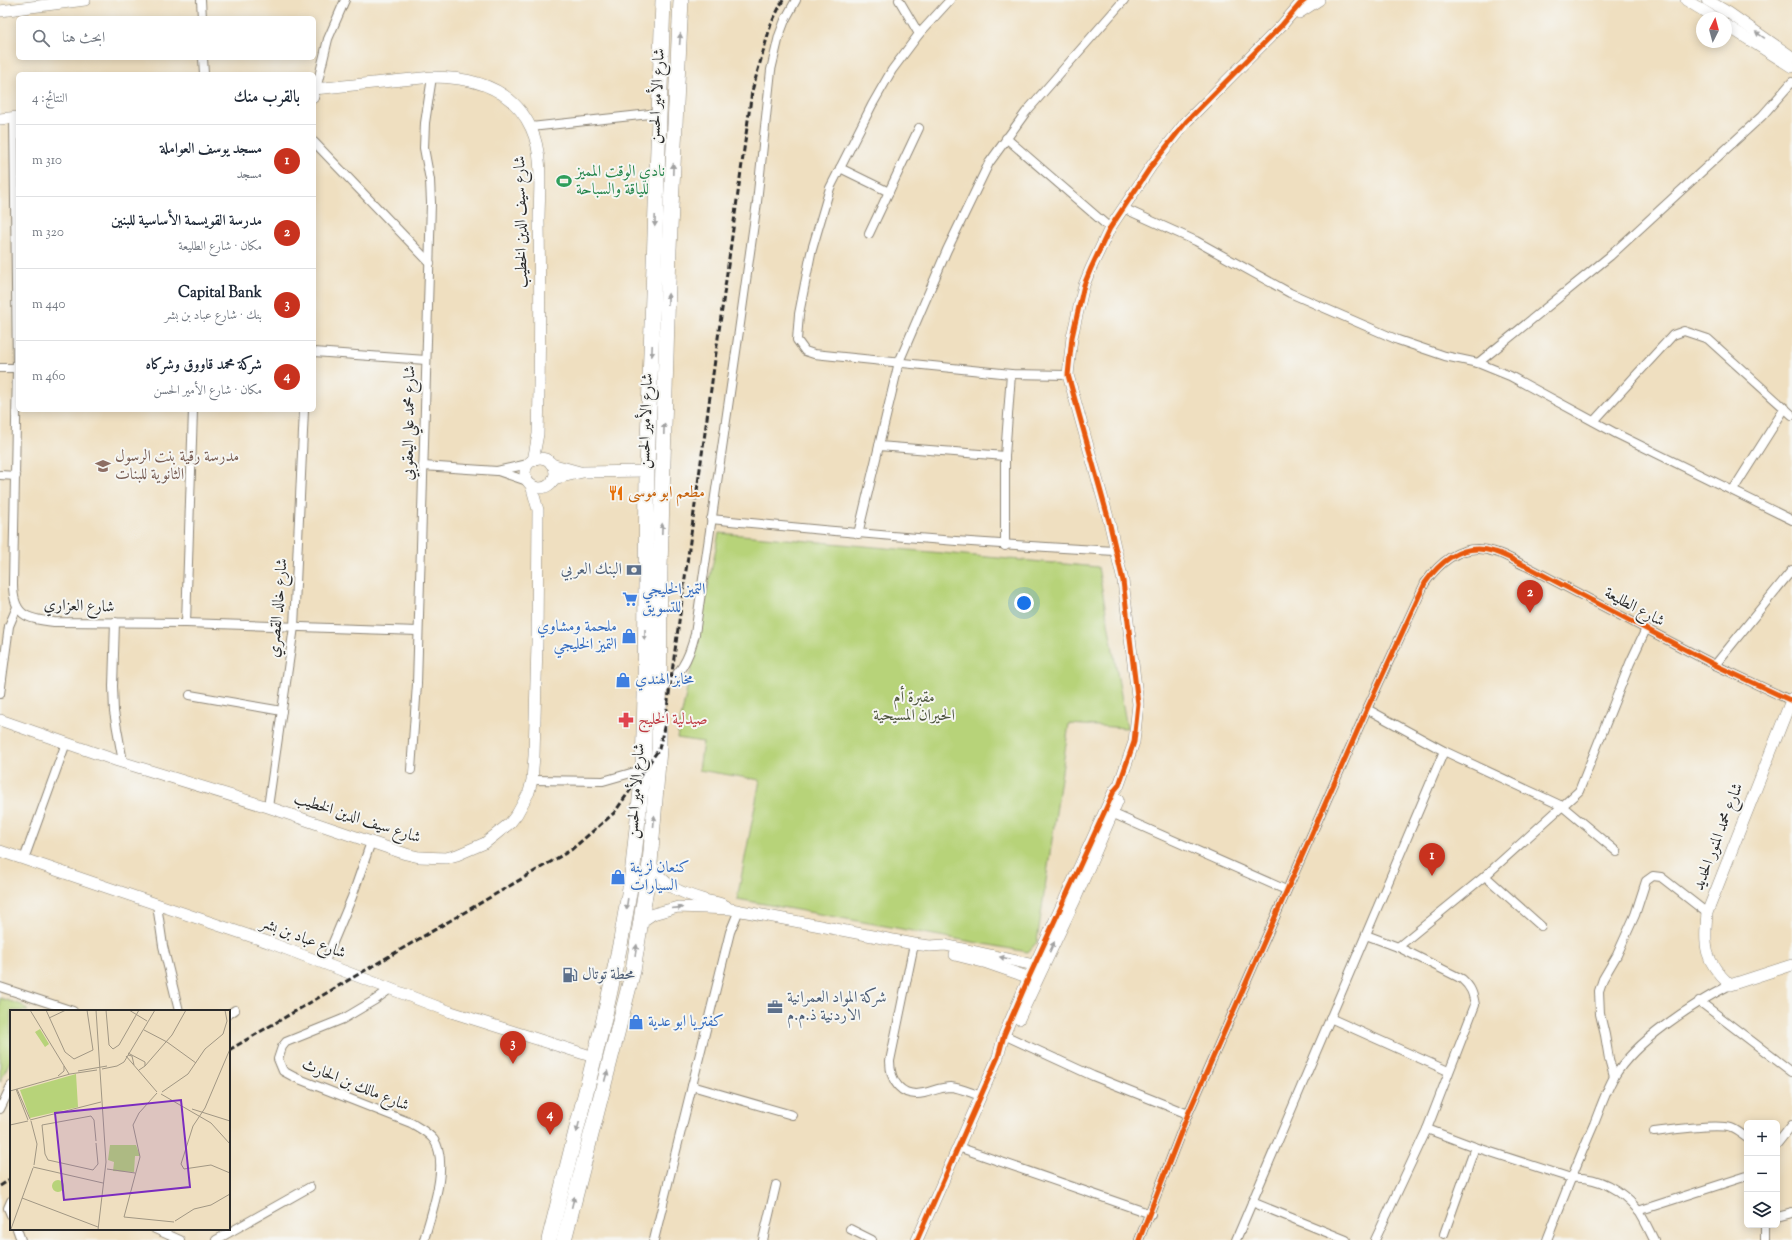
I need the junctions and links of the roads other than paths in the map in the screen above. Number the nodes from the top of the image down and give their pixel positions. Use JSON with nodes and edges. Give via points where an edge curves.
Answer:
{"nodes":[{"id":1,"x":85,"y":0,"type":"edge"},
{"id":2,"x":202,"y":0,"type":"edge"},
{"id":3,"x":344,"y":0,"type":"edge"},
{"id":4,"x":663,"y":0,"type":"edge"},
{"id":5,"x":681,"y":0,"type":"edge"},
{"id":6,"x":796,"y":0,"type":"edge"},
{"id":7,"x":899,"y":0,"type":"edge"},
{"id":8,"x":950,"y":0,"type":"edge"},
{"id":9,"x":1124,"y":0,"type":"edge"},
{"id":10,"x":1319,"y":0,"type":"edge"},
{"id":11,"x":1686,"y":0,"type":"edge"},
{"id":12,"x":1707,"y":0,"type":"edge"},
{"id":13,"x":1302,"y":3,"type":"edge"},
{"id":14,"x":0,"y":11,"type":"edge"},
{"id":15,"x":1705,"y":12,"type":"edge"},
{"id":16,"x":202,"y":16,"type":"edge"},
{"id":17,"x":1732,"y":29,"type":"edge"},
{"id":18,"x":919,"y":34,"type":"junction"},
{"id":19,"x":1792,"y":57,"type":"edge"},
{"id":20,"x":203,"y":60,"type":"edge"},
{"id":21,"x":1792,"y":67,"type":"edge"},
{"id":22,"x":204,"y":72,"type":"edge"},
{"id":23,"x":432,"y":77,"type":"junction"},
{"id":24,"x":1792,"y":82,"type":"edge"},
{"id":25,"x":316,"y":88,"type":"edge"},
{"id":26,"x":316,"y":92,"type":"edge"},
{"id":27,"x":658,"y":113,"type":"junction"},
{"id":28,"x":16,"y":117,"type":"edge"},
{"id":29,"x":0,"y":119,"type":"edge"},
{"id":30,"x":531,"y":127,"type":"junction"},
{"id":31,"x":919,"y":128,"type":"dead end"},
{"id":32,"x":1006,"y":138,"type":"junction"},
{"id":33,"x":316,"y":144,"type":"edge"},
{"id":34,"x":840,"y":168,"type":"junction"},
{"id":35,"x":889,"y":192,"type":"junction"},
{"id":36,"x":1122,"y":208,"type":"junction"},
{"id":37,"x":1110,"y":228,"type":"junction"},
{"id":38,"x":869,"y":234,"type":"dead end"},
{"id":39,"x":430,"y":262,"type":"junction"},
{"id":40,"x":316,"y":352,"type":"edge"},
{"id":41,"x":426,"y":360,"type":"junction"},
{"id":42,"x":900,"y":362,"type":"junction"},
{"id":43,"x":1478,"y":363,"type":"junction"},
{"id":44,"x":0,"y":368,"type":"edge"},
{"id":45,"x":16,"y":368,"type":"edge"},
{"id":46,"x":1010,"y":374,"type":"junction"},
{"id":47,"x":1068,"y":375,"type":"junction"},
{"id":48,"x":1785,"y":408,"type":"junction"},
{"id":49,"x":17,"y":412,"type":"edge"},
{"id":50,"x":193,"y":412,"type":"edge"},
{"id":51,"x":304,"y":412,"type":"edge"},
{"id":52,"x":1792,"y":415,"type":"edge"},
{"id":53,"x":1594,"y":421,"type":"junction"},
{"id":54,"x":538,"y":434,"type":"junction"},
{"id":55,"x":879,"y":446,"type":"junction"},
{"id":56,"x":1005,"y":456,"type":"junction"},
{"id":57,"x":530,"y":463,"type":"junction"},
{"id":58,"x":550,"y":463,"type":"junction"},
{"id":59,"x":423,"y":466,"type":"junction"},
{"id":60,"x":497,"y":471,"type":"junction"},
{"id":61,"x":647,"y":471,"type":"junction"},
{"id":62,"x":583,"y":472,"type":"junction"},
{"id":63,"x":0,"y":476,"type":"edge"},
{"id":64,"x":16,"y":476,"type":"junction"},
{"id":65,"x":550,"y":482,"type":"junction"},
{"id":66,"x":529,"y":483,"type":"junction"},
{"id":67,"x":1732,"y":490,"type":"junction"},
{"id":68,"x":538,"y":510,"type":"junction"},
{"id":69,"x":711,"y":519,"type":"junction"},
{"id":70,"x":1792,"y":520,"type":"edge"},
{"id":71,"x":858,"y":534,"type":"junction"},
{"id":72,"x":1005,"y":546,"type":"junction"},
{"id":73,"x":1115,"y":551,"type":"junction"},
{"id":74,"x":1792,"y":570,"type":"edge"},
{"id":75,"x":16,"y":607,"type":"junction"},
{"id":76,"x":115,"y":622,"type":"junction"},
{"id":77,"x":186,"y":623,"type":"junction"},
{"id":78,"x":294,"y":627,"type":"junction"},
{"id":79,"x":1646,"y":630,"type":"junction"},
{"id":80,"x":418,"y":631,"type":"junction"},
{"id":81,"x":1715,"y":665,"type":"junction"},
{"id":82,"x":660,"y":693,"type":"junction"},
{"id":83,"x":0,"y":694,"type":"edge"},
{"id":84,"x":190,"y":695,"type":"dead end"},
{"id":85,"x":1792,"y":700,"type":"edge"},
{"id":86,"x":1367,"y":709,"type":"junction"},
{"id":87,"x":282,"y":711,"type":"junction"},
{"id":88,"x":0,"y":720,"type":"edge"},
{"id":89,"x":66,"y":743,"type":"junction"},
{"id":90,"x":1444,"y":751,"type":"junction"},
{"id":91,"x":659,"y":761,"type":"junction"},
{"id":92,"x":123,"y":762,"type":"junction"},
{"id":93,"x":412,"y":770,"type":"dead end"},
{"id":94,"x":643,"y":770,"type":"junction"},
{"id":95,"x":532,"y":780,"type":"junction"},
{"id":96,"x":1562,"y":806,"type":"junction"},
{"id":97,"x":268,"y":807,"type":"junction"},
{"id":98,"x":1109,"y":812,"type":"junction"},
{"id":99,"x":371,"y":842,"type":"junction"},
{"id":100,"x":0,"y":851,"type":"edge"},
{"id":101,"x":1617,"y":852,"type":"dead end"},
{"id":102,"x":24,"y":859,"type":"junction"},
{"id":103,"x":650,"y":863,"type":"junction"},
{"id":104,"x":1485,"y":876,"type":"junction"},
{"id":105,"x":1286,"y":890,"type":"junction"},
{"id":106,"x":157,"y":905,"type":"junction"},
{"id":107,"x":735,"y":910,"type":"junction"},
{"id":108,"x":1707,"y":913,"type":"junction"},
{"id":109,"x":641,"y":922,"type":"junction"},
{"id":110,"x":1541,"y":926,"type":"dead end"},
{"id":111,"x":1366,"y":935,"type":"junction"},
{"id":112,"x":914,"y":944,"type":"junction"},
{"id":113,"x":930,"y":946,"type":"junction"},
{"id":114,"x":1398,"y":947,"type":"junction"},
{"id":115,"x":324,"y":964,"type":"junction"},
{"id":116,"x":1039,"y":965,"type":"junction"},
{"id":117,"x":1792,"y":965,"type":"edge"},
{"id":118,"x":1033,"y":979,"type":"junction"},
{"id":119,"x":1730,"y":985,"type":"junction"},
{"id":120,"x":0,"y":987,"type":"edge"},
{"id":121,"x":390,"y":989,"type":"junction"},
{"id":122,"x":1699,"y":1001,"type":"junction"},
{"id":123,"x":45,"y":1007,"type":"edge"},
{"id":124,"x":66,"y":1010,"type":"edge"},
{"id":125,"x":180,"y":1010,"type":"edge"},
{"id":126,"x":1330,"y":1018,"type":"junction"},
{"id":127,"x":1007,"y":1036,"type":"junction"},
{"id":128,"x":594,"y":1057,"type":"junction"},
{"id":129,"x":1448,"y":1071,"type":"junction"},
{"id":130,"x":1792,"y":1072,"type":"edge"},
{"id":131,"x":1614,"y":1077,"type":"junction"},
{"id":132,"x":692,"y":1086,"type":"junction"},
{"id":133,"x":10,"y":1088,"type":"edge"},
{"id":134,"x":981,"y":1096,"type":"junction"},
{"id":135,"x":0,"y":1109,"type":"edge"},
{"id":136,"x":1188,"y":1114,"type":"junction"},
{"id":137,"x":792,"y":1115,"type":"dead end"},
{"id":138,"x":1792,"y":1125,"type":"edge"},
{"id":139,"x":1427,"y":1129,"type":"junction"},
{"id":140,"x":1654,"y":1132,"type":"dead end"},
{"id":141,"x":1744,"y":1136,"type":"edge"},
{"id":142,"x":1780,"y":1140,"type":"edge"},
{"id":143,"x":958,"y":1147,"type":"junction"},
{"id":144,"x":1475,"y":1147,"type":"junction"},
{"id":145,"x":1744,"y":1177,"type":"edge"},
{"id":146,"x":1571,"y":1178,"type":"junction"},
{"id":147,"x":776,"y":1185,"type":"dead end"},
{"id":148,"x":310,"y":1187,"type":"dead end"},
{"id":149,"x":1252,"y":1202,"type":"junction"},
{"id":150,"x":10,"y":1203,"type":"edge"},
{"id":151,"x":1638,"y":1211,"type":"junction"},
{"id":152,"x":10,"y":1213,"type":"edge"},
{"id":153,"x":1792,"y":1213,"type":"edge"},
{"id":154,"x":1151,"y":1214,"type":"junction"},
{"id":155,"x":1780,"y":1216,"type":"edge"},
{"id":156,"x":1764,"y":1228,"type":"edge"},
{"id":157,"x":850,"y":1229,"type":"dead end"},
{"id":158,"x":17,"y":1230,"type":"edge"},
{"id":159,"x":157,"y":1230,"type":"edge"},
{"id":160,"x":1444,"y":1234,"type":"dead end"},
{"id":161,"x":21,"y":1240,"type":"edge"},
{"id":162,"x":180,"y":1240,"type":"edge"},
{"id":163,"x":216,"y":1240,"type":"edge"},
{"id":164,"x":424,"y":1240,"type":"edge"},
{"id":165,"x":549,"y":1240,"type":"edge"},
{"id":166,"x":564,"y":1240,"type":"edge"},
{"id":167,"x":654,"y":1240,"type":"edge"},
{"id":168,"x":763,"y":1240,"type":"edge"},
{"id":169,"x":872,"y":1240,"type":"edge"},
{"id":170,"x":918,"y":1240,"type":"edge"},
{"id":171,"x":1140,"y":1240,"type":"edge"},
{"id":172,"x":1236,"y":1240,"type":"edge"},
{"id":173,"x":1346,"y":1240,"type":"edge"},
{"id":174,"x":1376,"y":1240,"type":"edge"},
{"id":175,"x":1547,"y":1240,"type":"edge"},
{"id":176,"x":1654,"y":1240,"type":"edge"},
{"id":177,"x":1766,"y":1240,"type":"edge"}],
"edges":[{"from":1,"to":14,"type":"street"},
{"from":2,"to":16,"type":"street"},
{"from":3,"to":25,"type":"street","via":[[328,39]]},
{"from":4,"to":27,"type":"highway","name":"شارع الأمير الحسن"},
{"from":82,"to":5,"type":"highway","name":"شارع الأمير الحسن","one_way":true,"via":[[660,568],[669,249]]},
{"from":6,"to":69,"type":"street","via":[[779,36],[771,70],[746,285]]},
{"from":7,"to":18,"type":"street"},
{"from":8,"to":18,"type":"street"},
{"from":9,"to":32,"type":"street"},
{"from":10,"to":13,"type":"street"},
{"from":11,"to":15,"type":"street"},
{"from":19,"to":12,"type":"street","one_way":true},
{"from":13,"to":36,"type":"street","via":[[1186,122]]},
{"from":17,"to":21,"type":"street"},
{"from":18,"to":34,"type":"street","via":[[892,70]]},
{"from":20,"to":22,"type":"street"},
{"from":23,"to":26,"type":"street","name":"شارع سيف الدين الخطيب"},
{"from":23,"to":30,"type":"street","name":"شارع سيف الدين الخطيب","via":[[451,77],[496,90],[510,100]]},
{"from":23,"to":39,"type":"street","name":"شارع محمد علي اليعقوبي","via":[[424,148],[430,190]]},
{"from":24,"to":43,"type":"street","via":[[1762,116],[1610,256]]},
{"from":27,"to":30,"type":"street"},
{"from":27,"to":61,"type":"highway","name":"شارع الأمير الحسن","one_way":true},
{"from":28,"to":29,"type":"street"},
{"from":30,"to":54,"type":"street","name":"شارع سيف الدين الخطيب","via":[[538,155]]},
{"from":31,"to":35,"type":"street"},
{"from":32,"to":37,"type":"street"},
{"from":32,"to":42,"type":"street","via":[[989,164],[947,250]]},
{"from":33,"to":39,"type":"street"},
{"from":34,"to":35,"type":"street"},
{"from":34,"to":42,"type":"street","via":[[828,195],[811,253],[799,314],[797,340],[805,351],[814,354]]},
{"from":35,"to":38,"type":"street"},
{"from":36,"to":37,"type":"street"},
{"from":36,"to":43,"type":"street","via":[[1196,242],[1290,293],[1398,340],[1445,356]]},
{"from":37,"to":47,"type":"street","via":[[1084,285],[1072,337]]},
{"from":39,"to":41,"type":"street","name":"شارع محمد علي اليعقوبي"},
{"from":40,"to":41,"type":"street"},
{"from":41,"to":59,"type":"street","name":"شارع محمد علي اليعقوبي"},
{"from":42,"to":46,"type":"street"},
{"from":42,"to":55,"type":"street"},
{"from":43,"to":53,"type":"street","via":[[1510,376]]},
{"from":44,"to":45,"type":"street"},
{"from":46,"to":47,"type":"street"},
{"from":46,"to":56,"type":"street"},
{"from":47,"to":73,"type":"street","via":[[1104,501]]},
{"from":48,"to":52,"type":"street"},
{"from":48,"to":53,"type":"street","via":[[1708,339],[1684,331],[1673,335]]},
{"from":48,"to":67,"type":"street"},
{"from":49,"to":64,"type":"street"},
{"from":50,"to":77,"type":"street"},
{"from":51,"to":78,"type":"street","name":"شارع خالد القصري"},
{"from":53,"to":67,"type":"street"},
{"from":54,"to":57,"type":"street","name":"شارع سيف الدين الخطيب"},
{"from":54,"to":58,"type":"street","name":"شارع سيف الدين الخطيب"},
{"from":55,"to":56,"type":"street"},
{"from":55,"to":71,"type":"street"},
{"from":56,"to":72,"type":"street"},
{"from":57,"to":58,"type":"street","via":[[541,459]]},
{"from":57,"to":60,"type":"street"},
{"from":57,"to":66,"type":"street","via":[[525,472]]},
{"from":58,"to":62,"type":"street"},
{"from":58,"to":65,"type":"street","via":[[554,471]]},
{"from":59,"to":60,"type":"street"},
{"from":59,"to":80,"type":"street","name":"شارع محمد علي اليعقوبي"},
{"from":60,"to":66,"type":"street"},
{"from":61,"to":62,"type":"street"},
{"from":61,"to":94,"type":"highway","name":"شارع الأمير الحسن","one_way":true,"via":[[646,696]]},
{"from":62,"to":65,"type":"street"},
{"from":63,"to":64,"type":"street"},
{"from":64,"to":75,"type":"street","via":[[13,591]]},
{"from":65,"to":66,"type":"street","via":[[538,488]]},
{"from":65,"to":68,"type":"street","name":"شارع سيف الدين الخطيب"},
{"from":66,"to":68,"type":"street","name":"شارع سيف الدين الخطيب"},
{"from":67,"to":70,"type":"street"},
{"from":68,"to":95,"type":"street","name":"شارع سيف الدين الخطيب"},
{"from":69,"to":71,"type":"street"},
{"from":69,"to":82,"type":"street","via":[[691,651],[682,669]]},
{"from":71,"to":72,"type":"street"},
{"from":72,"to":73,"type":"street"},
{"from":73,"to":98,"type":"street","via":[[1122,581],[1138,704],[1134,742],[1119,785],[1120,793]]},
{"from":74,"to":81,"type":"street"},
{"from":75,"to":76,"type":"street","name":"شارع العزاري","via":[[24,615],[39,620]]},
{"from":75,"to":83,"type":"street","via":[[9,626]]},
{"from":76,"to":77,"type":"street","name":"شارع العزاري"},
{"from":76,"to":92,"type":"street","via":[[114,712]]},
{"from":77,"to":78,"type":"street","name":"شارع العزاري"},
{"from":78,"to":80,"type":"street","name":"شارع العزاري"},
{"from":78,"to":87,"type":"street","name":"شارع خالد القصري"},
{"from":79,"to":81,"type":"street","name":"شارع الطليعة"},
{"from":79,"to":86,"type":"street","name":"شارع الطليعة","via":[[1495,552],[1477,549],[1462,551],[1435,568],[1425,583]]},
{"from":79,"to":96,"type":"street","via":[[1630,663],[1579,791]]},
{"from":80,"to":93,"type":"street","name":"شارع محمد علي اليعقوبي"},
{"from":81,"to":85,"type":"street","name":"شارع الطليعة"},
{"from":82,"to":91,"type":"highway","name":"شارع الأمير الحسن"},
{"from":84,"to":87,"type":"street"},
{"from":85,"to":108,"type":"street","name":"شارع محمد المنور الحديد"},
{"from":86,"to":90,"type":"street"},
{"from":86,"to":105,"type":"street"},
{"from":87,"to":97,"type":"street","name":"شارع خالد القصري"},
{"from":88,"to":89,"type":"street","name":"شارع سيف الدين الخطيب"},
{"from":89,"to":92,"type":"street","name":"شارع سيف الدين الخطيب"},
{"from":89,"to":102,"type":"street"},
{"from":90,"to":96,"type":"street"},
{"from":90,"to":111,"type":"street"},
{"from":91,"to":94,"type":"street"},
{"from":103,"to":91,"type":"highway","name":"شارع الأمير الحسن","one_way":true},
{"from":92,"to":97,"type":"street","name":"شارع سيف الدين الخطيب"},
{"from":94,"to":95,"type":"street","via":[[603,781]]},
{"from":94,"to":128,"type":"highway","name":"شارع الأمير الحسن","one_way":true,"via":[[624,927]]},
{"from":95,"to":99,"type":"street","name":"شارع سيف الدين الخطيب","via":[[523,804],[510,823],[485,843],[457,855],[446,858],[419,857]]},
{"from":96,"to":101,"type":"street"},
{"from":96,"to":104,"type":"street"},
{"from":97,"to":99,"type":"street","name":"شارع سيف الدين الخطيب"},
{"from":98,"to":105,"type":"street"},
{"from":98,"to":116,"type":"street"},
{"from":99,"to":115,"type":"street","via":[[352,897]]},
{"from":100,"to":102,"type":"street","name":"شارع عباد بن بشر"},
{"from":102,"to":106,"type":"street","name":"شارع عباد بن بشر"},
{"from":103,"to":107,"type":"street","via":[[663,882],[671,888]]},
{"from":103,"to":109,"type":"highway","name":"شارع الأمير الحسن"},
{"from":104,"to":110,"type":"street"},
{"from":104,"to":114,"type":"street"},
{"from":105,"to":136,"type":"street"},
{"from":106,"to":115,"type":"street","name":"شارع عباد بن بشر","via":[[268,942]]},
{"from":106,"to":125,"type":"street","via":[[163,946]]},
{"from":109,"to":107,"type":"street","one_way":true,"via":[[653,914],[678,907]]},
{"from":107,"to":112,"type":"street"},
{"from":107,"to":132,"type":"street"},
{"from":108,"to":119,"type":"street","name":"شارع محمد المنور الحديد","via":[[1704,940],[1710,961],[1719,975]]},
{"from":108,"to":131,"type":"street","via":[[1661,877],[1653,876],[1646,881],[1635,915],[1599,992],[1600,1014]]},
{"from":166,"to":109,"type":"highway","name":"شارع الأمير الحسن","one_way":true,"via":[[633,971]]},
{"from":111,"to":114,"type":"street"},
{"from":111,"to":126,"type":"street"},
{"from":112,"to":113,"type":"street"},
{"from":112,"to":134,"type":"street","via":[[890,1061],[892,1078],[906,1092],[924,1093],[950,1087]]},
{"from":116,"to":113,"type":"street","one_way":true,"via":[[945,945]]},
{"from":113,"to":118,"type":"street","via":[[943,953],[987,963]]},
{"from":114,"to":129,"type":"street","via":[[1462,979],[1473,993],[1476,1005]]},
{"from":115,"to":121,"type":"street","name":"شارع عباد بن بشر"},
{"from":116,"to":118,"type":"street"},
{"from":117,"to":119,"type":"street"},
{"from":118,"to":127,"type":"street"},
{"from":119,"to":122,"type":"street"},
{"from":120,"to":123,"type":"street"},
{"from":121,"to":128,"type":"street","name":"شارع عباد بن بشر","via":[[451,1012]]},
{"from":121,"to":164,"type":"street","name":"شارع مالك بن الحارث","via":[[343,1019],[286,1042],[278,1059],[283,1071],[294,1077],[411,1123],[424,1130],[434,1140],[441,1168]]},
{"from":122,"to":130,"type":"street"},
{"from":122,"to":131,"type":"street","via":[[1637,1049]]},
{"from":123,"to":124,"type":"street"},
{"from":126,"to":129,"type":"street"},
{"from":126,"to":149,"type":"street"},
{"from":127,"to":134,"type":"street"},
{"from":127,"to":136,"type":"street","via":[[1093,1076]]},
{"from":128,"to":165,"type":"highway","name":"شارع الأمير الحسن","one_way":true},
{"from":129,"to":139,"type":"street"},
{"from":131,"to":146,"type":"street"},
{"from":132,"to":137,"type":"street"},
{"from":132,"to":167,"type":"street"},
{"from":133,"to":135,"type":"street"},
{"from":134,"to":143,"type":"street"},
{"from":136,"to":154,"type":"street"},
{"from":138,"to":142,"type":"street"},
{"from":139,"to":144,"type":"street"},
{"from":139,"to":174,"type":"street"},
{"from":140,"to":141,"type":"street","via":[[1723,1126]]},
{"from":143,"to":154,"type":"street"},
{"from":143,"to":170,"type":"street"},
{"from":144,"to":146,"type":"street"},
{"from":144,"to":160,"type":"street"},
{"from":145,"to":151,"type":"street"},
{"from":146,"to":151,"type":"street","via":[[1595,1179],[1609,1186]]},
{"from":146,"to":175,"type":"street"},
{"from":147,"to":168,"type":"street"},
{"from":148,"to":163,"type":"street"},
{"from":149,"to":172,"type":"street"},
{"from":149,"to":173,"type":"street"},
{"from":150,"to":152,"type":"street"},
{"from":151,"to":176,"type":"street"},
{"from":153,"to":155,"type":"street"},
{"from":154,"to":171,"type":"street"},
{"from":156,"to":177,"type":"street"},
{"from":157,"to":169,"type":"street"},
{"from":158,"to":161,"type":"street"},
{"from":159,"to":162,"type":"street"}]}
